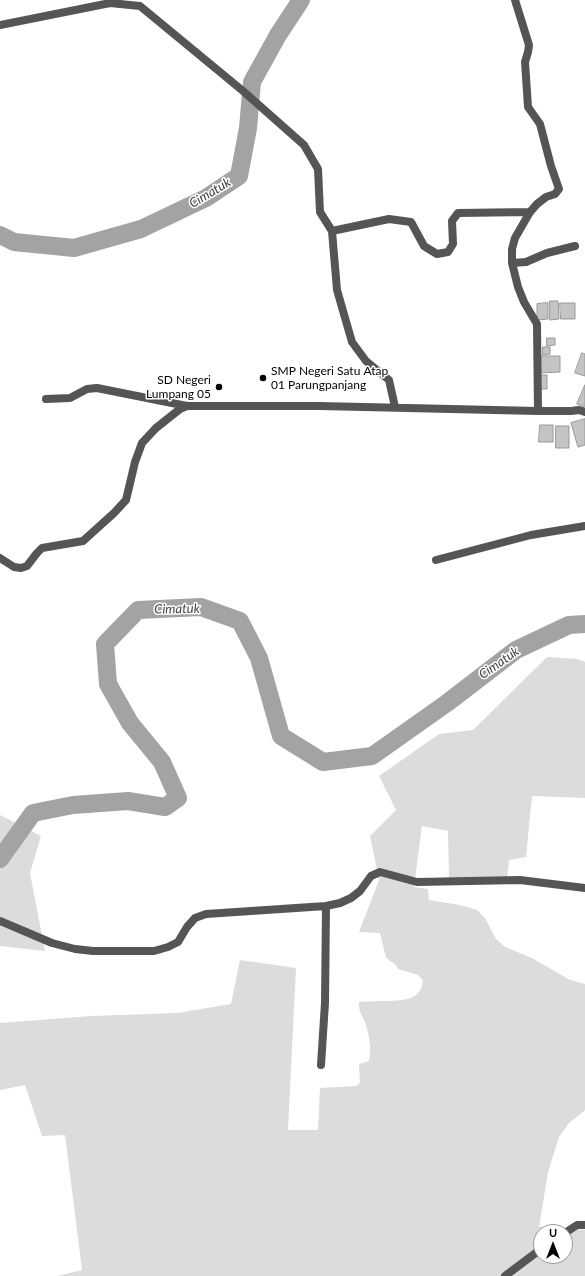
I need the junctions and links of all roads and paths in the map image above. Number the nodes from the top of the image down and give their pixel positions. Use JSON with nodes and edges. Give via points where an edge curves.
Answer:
{"nodes":[{"id":1,"x":515,"y":0,"type":"edge"},
{"id":2,"x":0,"y":25,"type":"edge"},
{"id":3,"x":530,"y":212,"type":"junction"},
{"id":4,"x":332,"y":231,"type":"junction"},
{"id":5,"x":575,"y":246,"type":"dead end"},
{"id":6,"x":512,"y":263,"type":"junction"},
{"id":7,"x":46,"y":399,"type":"dead end"},
{"id":8,"x":187,"y":406,"type":"junction"},
{"id":9,"x":395,"y":408,"type":"junction"},
{"id":10,"x":538,"y":411,"type":"junction"},
{"id":11,"x":585,"y":412,"type":"edge"},
{"id":12,"x":585,"y":526,"type":"edge"},
{"id":13,"x":0,"y":558,"type":"edge"},
{"id":14,"x":436,"y":560,"type":"dead end"},
{"id":15,"x":585,"y":888,"type":"edge"},
{"id":16,"x":326,"y":906,"type":"junction"},
{"id":17,"x":0,"y":920,"type":"edge"},
{"id":18,"x":321,"y":1065,"type":"dead end"},
{"id":19,"x":585,"y":1225,"type":"edge"},
{"id":20,"x":573,"y":1228,"type":"edge"},
{"id":21,"x":533,"y":1255,"type":"edge"},
{"id":22,"x":505,"y":1276,"type":"edge"}],
"edges":[{"from":1,"to":3,"type":"street","via":[[529,45],[525,62],[528,107],[540,124],[560,189],[546,197]]},
{"from":2,"to":4,"type":"street","via":[[110,3],[140,6],[304,145],[318,169],[320,212]]},
{"from":3,"to":4,"type":"street","via":[[458,213],[452,221],[453,244],[448,252],[437,254],[424,246],[411,222],[389,219]]},
{"from":3,"to":6,"type":"street","via":[[515,238]]},
{"from":4,"to":9,"type":"street","via":[[337,290],[352,342],[366,361],[389,380]]},
{"from":5,"to":6,"type":"street","via":[[547,253],[526,262]]},
{"from":6,"to":10,"type":"street","via":[[522,297],[537,324]]},
{"from":7,"to":8,"type":"street","via":[[70,398],[87,389],[97,388]]},
{"from":8,"to":9,"type":"street"},
{"from":8,"to":13,"type":"street","via":[[156,428],[142,443],[126,500],[83,541],[42,548],[27,566],[21,568],[14,567]]},
{"from":9,"to":10,"type":"street"},
{"from":10,"to":11,"type":"street"},
{"from":12,"to":14,"type":"street","via":[[531,535]]},
{"from":15,"to":16,"type":"street","via":[[520,880],[417,882],[380,872],[371,876],[351,898]]},
{"from":16,"to":17,"type":"street","via":[[206,914],[195,918],[178,942],[154,951],[76,949],[52,943]]},
{"from":16,"to":18,"type":"street","via":[[325,1003]]},
{"from":19,"to":20,"type":"street"},
{"from":21,"to":22,"type":"street"}]}
